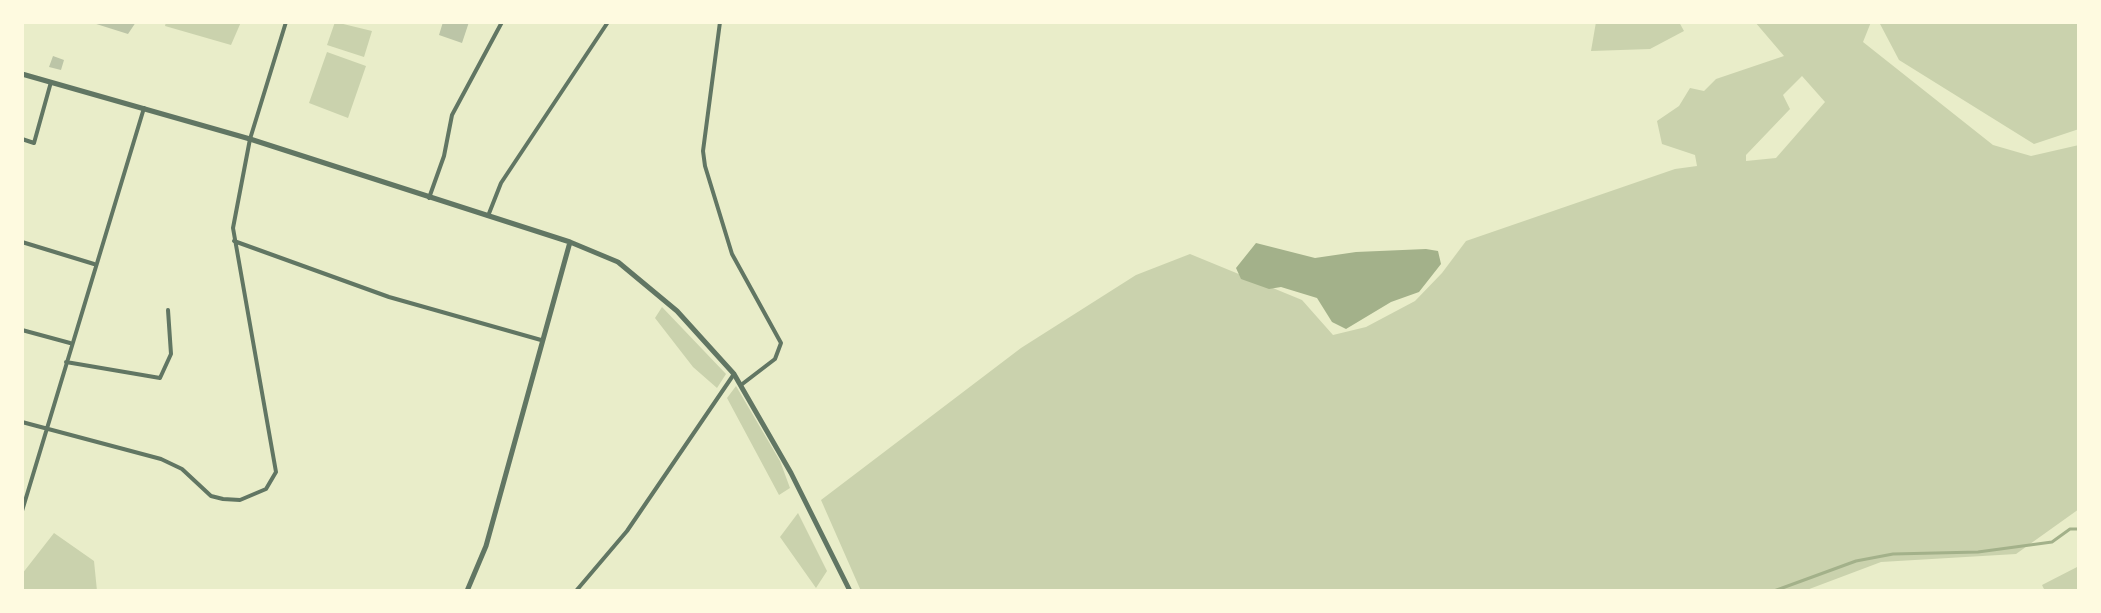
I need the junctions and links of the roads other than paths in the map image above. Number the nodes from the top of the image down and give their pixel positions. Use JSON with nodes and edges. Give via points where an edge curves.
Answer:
{"nodes":[{"id":1,"x":286,"y":22,"type":"edge"},
{"id":2,"x":502,"y":22,"type":"edge"},
{"id":3,"x":608,"y":22,"type":"edge"},
{"id":4,"x":720,"y":22,"type":"edge"},
{"id":5,"x":22,"y":74,"type":"edge"},
{"id":6,"x":51,"y":82,"type":"junction"},
{"id":7,"x":144,"y":108,"type":"junction"},
{"id":8,"x":22,"y":139,"type":"edge"},
{"id":9,"x":250,"y":139,"type":"junction"},
{"id":10,"x":429,"y":198,"type":"junction"},
{"id":11,"x":488,"y":216,"type":"junction"},
{"id":12,"x":234,"y":241,"type":"junction"},
{"id":13,"x":22,"y":242,"type":"edge"},
{"id":14,"x":570,"y":242,"type":"junction"},
{"id":15,"x":94,"y":264,"type":"junction"},
{"id":16,"x":168,"y":310,"type":"dead end"},
{"id":17,"x":22,"y":330,"type":"edge"},
{"id":18,"x":541,"y":340,"type":"junction"},
{"id":19,"x":70,"y":343,"type":"junction"},
{"id":20,"x":66,"y":362,"type":"junction"},
{"id":21,"x":734,"y":374,"type":"junction"},
{"id":22,"x":741,"y":385,"type":"junction"},
{"id":23,"x":22,"y":422,"type":"edge"},
{"id":24,"x":47,"y":428,"type":"junction"},
{"id":25,"x":22,"y":511,"type":"edge"},
{"id":26,"x":467,"y":591,"type":"edge"},
{"id":27,"x":576,"y":591,"type":"edge"},
{"id":28,"x":850,"y":591,"type":"edge"}],
"edges":[{"from":1,"to":9,"type":"street"},
{"from":2,"to":10,"type":"street","via":[[452,115]]},
{"from":3,"to":11,"type":"street","via":[[501,183]]},
{"from":4,"to":22,"type":"street","via":[[705,166],[732,254],[781,343],[775,359]]},
{"from":5,"to":6,"type":"street"},
{"from":6,"to":7,"type":"street"},
{"from":6,"to":8,"type":"street","via":[[34,143]]},
{"from":7,"to":9,"type":"street"},
{"from":7,"to":15,"type":"street"},
{"from":9,"to":10,"type":"street"},
{"from":9,"to":12,"type":"street","via":[[236,200]]},
{"from":10,"to":11,"type":"street"},
{"from":11,"to":14,"type":"street"},
{"from":12,"to":18,"type":"street","via":[[389,297]]},
{"from":12,"to":24,"type":"street","via":[[276,472],[266,489],[252,497],[211,496],[182,469],[161,459]]},
{"from":13,"to":15,"type":"street"},
{"from":14,"to":18,"type":"street"},
{"from":14,"to":21,"type":"street","via":[[618,262],[647,283]]},
{"from":15,"to":19,"type":"street"},
{"from":16,"to":20,"type":"street","via":[[171,354],[160,378]]},
{"from":17,"to":19,"type":"street"},
{"from":18,"to":26,"type":"street","via":[[486,546]]},
{"from":19,"to":20,"type":"street"},
{"from":20,"to":24,"type":"street"},
{"from":21,"to":22,"type":"street"},
{"from":21,"to":27,"type":"street","via":[[627,531]]},
{"from":22,"to":28,"type":"street"},
{"from":23,"to":24,"type":"street"},
{"from":24,"to":25,"type":"street"}]}
